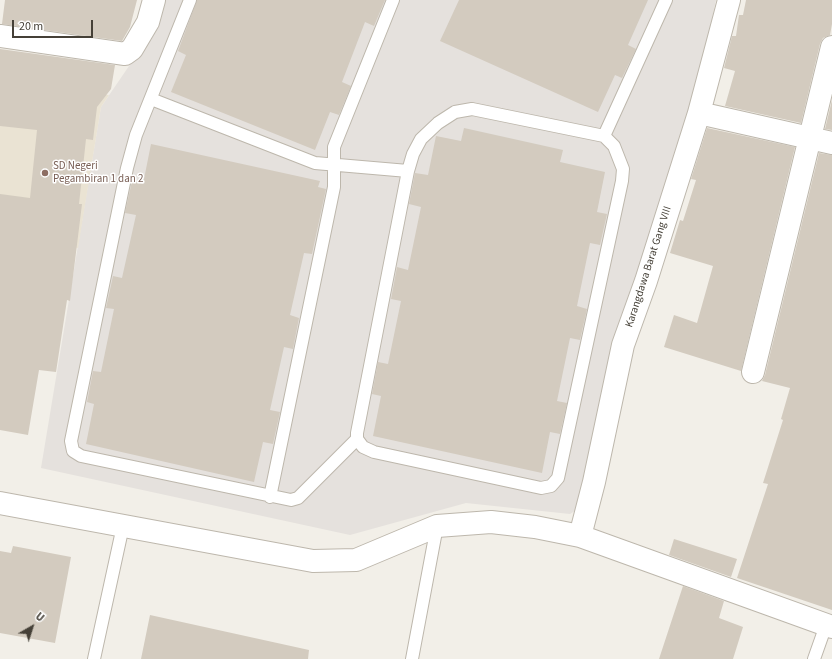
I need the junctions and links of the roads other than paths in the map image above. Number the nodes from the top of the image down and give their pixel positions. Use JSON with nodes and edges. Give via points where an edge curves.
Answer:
{"nodes":[{"id":1,"x":154,"y":0,"type":"edge"},
{"id":2,"x":190,"y":0,"type":"edge"},
{"id":3,"x":393,"y":0,"type":"edge"},
{"id":4,"x":666,"y":0,"type":"edge"},
{"id":5,"x":729,"y":0,"type":"edge"},
{"id":6,"x":0,"y":36,"type":"edge"},
{"id":7,"x":832,"y":47,"type":"edge"},
{"id":8,"x":151,"y":99,"type":"junction"},
{"id":9,"x":699,"y":113,"type":"junction"},
{"id":10,"x":604,"y":136,"type":"junction"},
{"id":11,"x":811,"y":138,"type":"junction"},
{"id":12,"x":832,"y":143,"type":"edge"},
{"id":13,"x":334,"y":164,"type":"junction"},
{"id":14,"x":408,"y":171,"type":"junction"},
{"id":15,"x":754,"y":372,"type":"dead end"},
{"id":16,"x":357,"y":439,"type":"junction"},
{"id":17,"x":270,"y":497,"type":"junction"},
{"id":18,"x":0,"y":503,"type":"edge"},
{"id":19,"x":123,"y":526,"type":"junction"},
{"id":20,"x":437,"y":526,"type":"junction"},
{"id":21,"x":580,"y":536,"type":"junction"},
{"id":22,"x":829,"y":626,"type":"edge"},
{"id":23,"x":94,"y":659,"type":"edge"},
{"id":24,"x":412,"y":659,"type":"edge"},
{"id":25,"x":814,"y":659,"type":"edge"}],
"edges":[{"from":1,"to":6,"type":"street","via":[[148,22],[132,49],[125,54]]},
{"from":2,"to":8,"type":"lane"},
{"from":3,"to":13,"type":"lane","via":[[334,147]]},
{"from":4,"to":10,"type":"lane"},
{"from":5,"to":9,"type":"street","name":"Karangdawa Barat Gang VIII"},
{"from":7,"to":11,"type":"street"},
{"from":8,"to":13,"type":"lane","via":[[315,163]]},
{"from":8,"to":17,"type":"lane","via":[[136,135],[127,168],[71,441],[73,451],[81,456]]},
{"from":9,"to":11,"type":"street"},
{"from":9,"to":21,"type":"street","name":"Karangdawa Barat Gang VIII","via":[[623,345]]},
{"from":10,"to":14,"type":"lane","via":[[472,109],[455,112],[421,139]]},
{"from":10,"to":16,"type":"lane","via":[[614,146],[619,157],[623,169],[622,180],[558,478],[551,486],[541,488],[374,452],[363,447]]},
{"from":11,"to":12,"type":"street"},
{"from":11,"to":15,"type":"street"},
{"from":13,"to":14,"type":"lane"},
{"from":13,"to":17,"type":"lane","via":[[334,187]]},
{"from":14,"to":16,"type":"lane"},
{"from":16,"to":17,"type":"lane","via":[[298,498],[291,500]]},
{"from":18,"to":19,"type":"street"},
{"from":19,"to":20,"type":"street","via":[[313,561],[356,560]]},
{"from":19,"to":23,"type":"lane"},
{"from":20,"to":21,"type":"street","via":[[491,522]]},
{"from":20,"to":24,"type":"lane"},
{"from":21,"to":22,"type":"street"},
{"from":22,"to":25,"type":"lane"}]}
